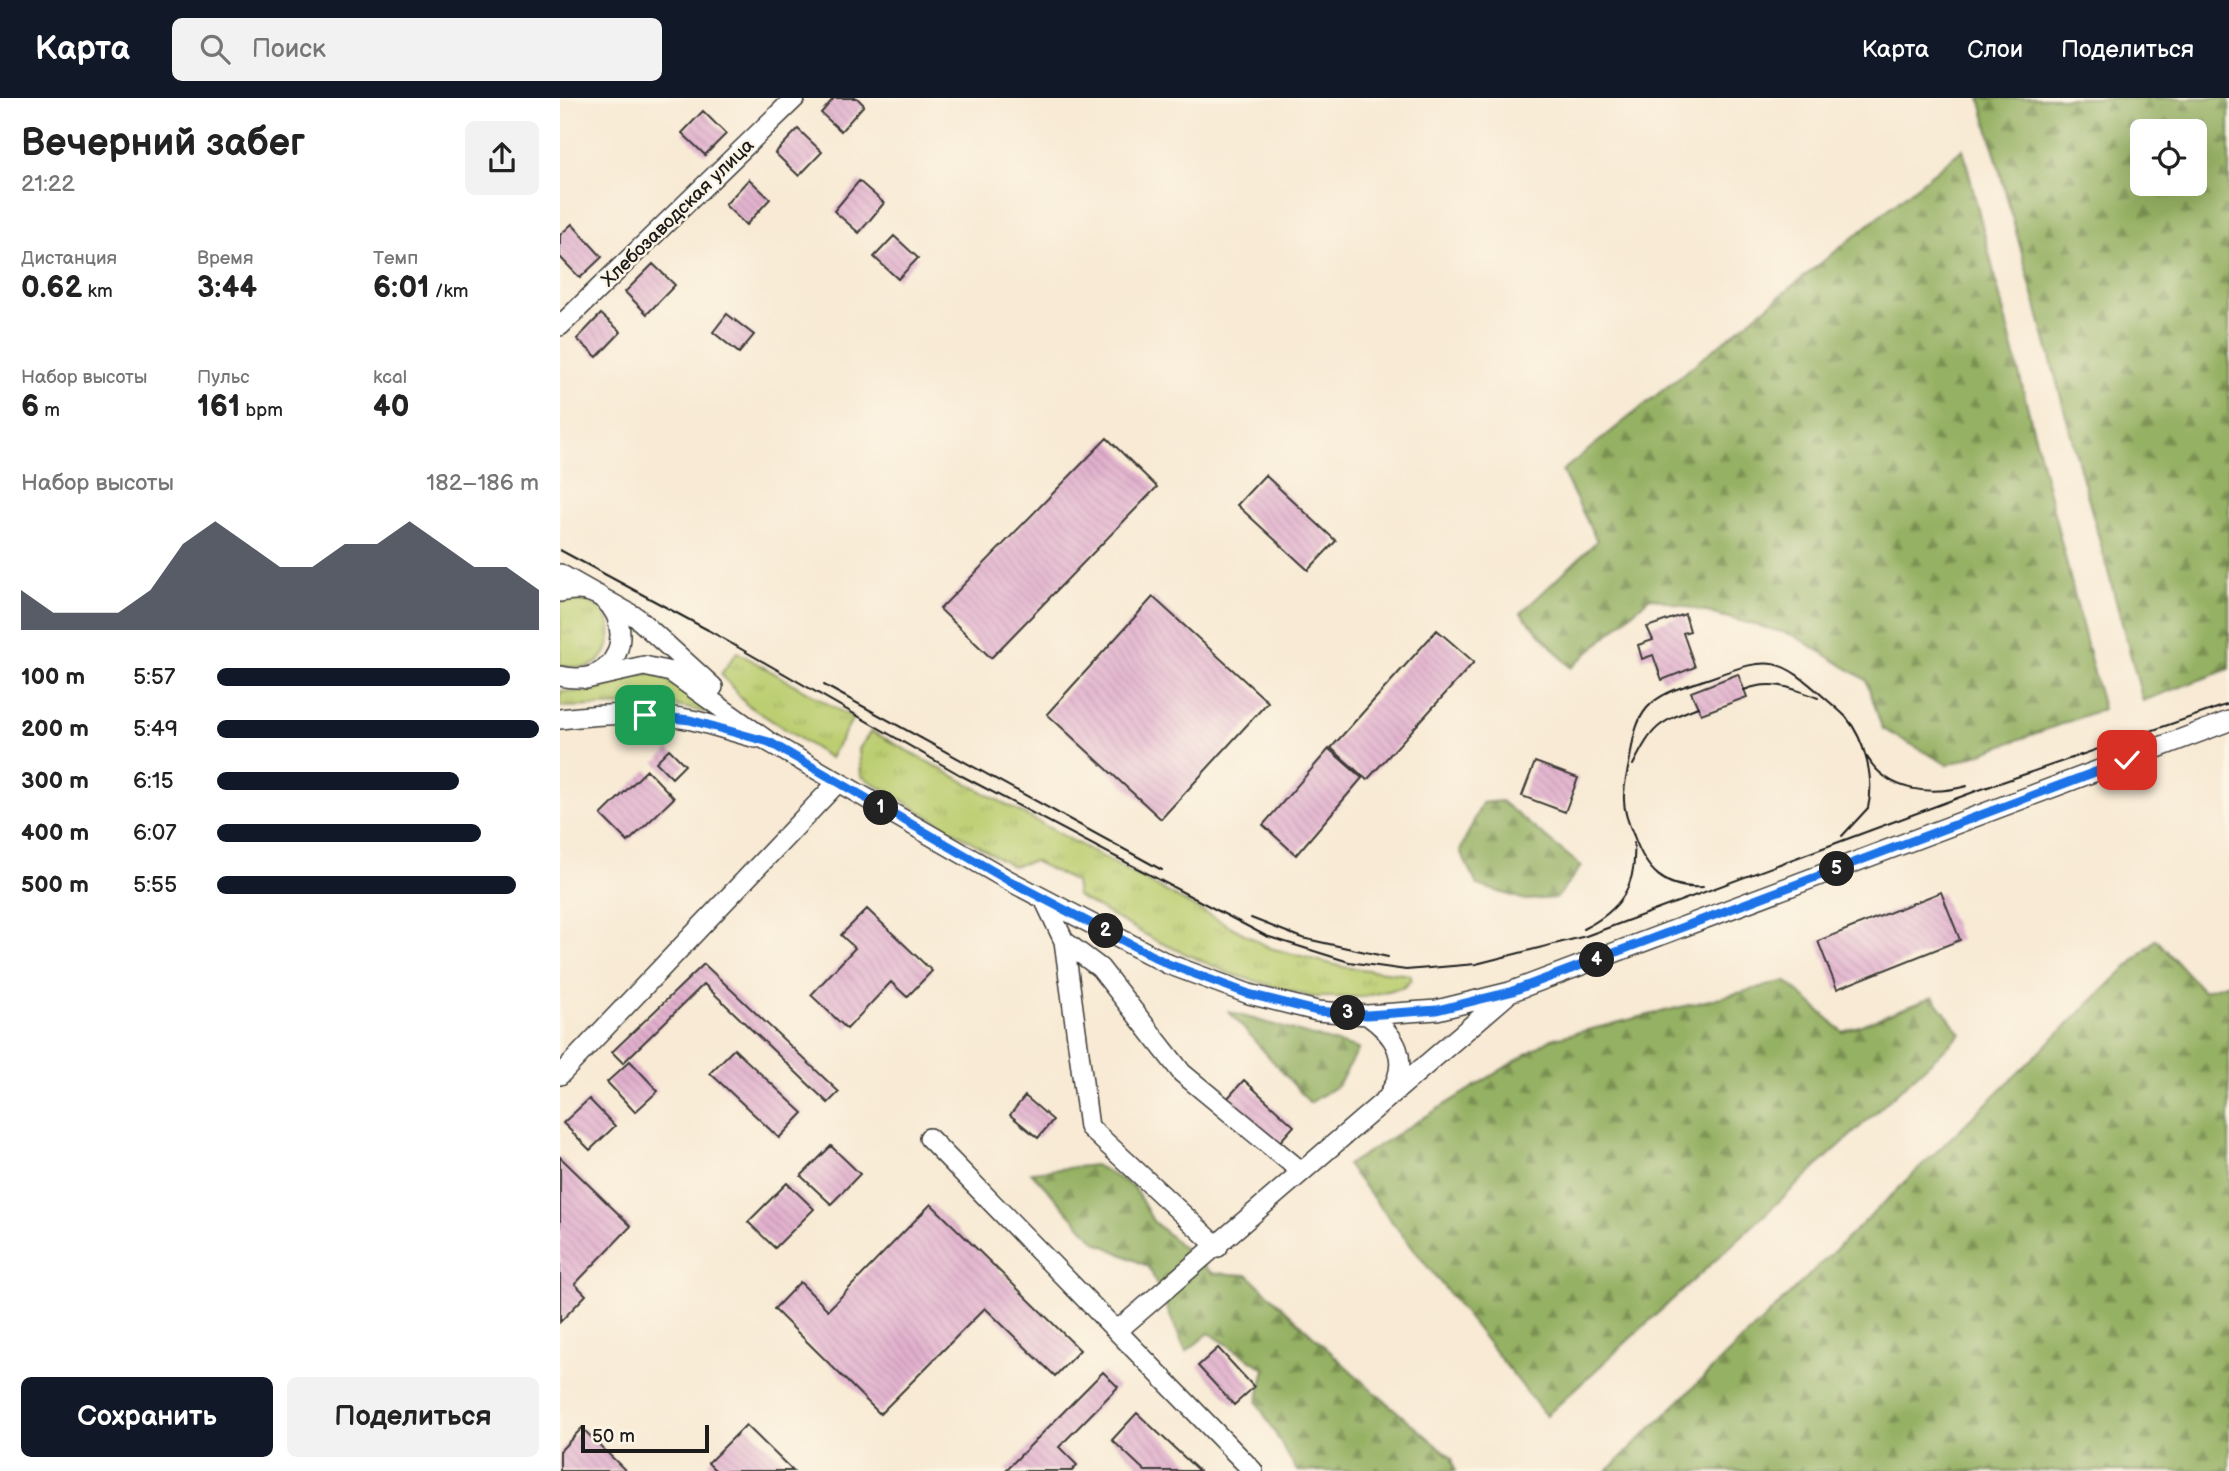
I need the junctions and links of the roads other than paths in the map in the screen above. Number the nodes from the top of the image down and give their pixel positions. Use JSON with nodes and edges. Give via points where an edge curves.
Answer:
{"nodes":[{"id":1,"x":795,"y":98,"type":"edge"},
{"id":2,"x":560,"y":327,"type":"edge"},
{"id":3,"x":560,"y":574,"type":"edge"},
{"id":4,"x":560,"y":592,"type":"edge"},
{"id":5,"x":595,"y":593,"type":"junction"},
{"id":6,"x":569,"y":678,"type":"edge"},
{"id":7,"x":560,"y":719,"type":"edge"},
{"id":8,"x":2227,"y":722,"type":"edge"},
{"id":9,"x":769,"y":742,"type":"junction"},
{"id":10,"x":837,"y":782,"type":"junction"},
{"id":11,"x":1044,"y":899,"type":"junction"},
{"id":12,"x":1064,"y":941,"type":"junction"},
{"id":13,"x":1510,"y":992,"type":"junction"},
{"id":14,"x":1367,"y":1015,"type":"junction"},
{"id":15,"x":560,"y":1075,"type":"edge"},
{"id":16,"x":1386,"y":1100,"type":"junction"},
{"id":17,"x":929,"y":1138,"type":"dead end"},
{"id":18,"x":1302,"y":1172,"type":"junction"},
{"id":19,"x":1217,"y":1247,"type":"junction"},
{"id":20,"x":1117,"y":1331,"type":"junction"},
{"id":21,"x":1253,"y":1471,"type":"edge"}],
"edges":[{"from":1,"to":2,"type":"street","name":"Хлебозаводская улица"},
{"from":3,"to":5,"type":"street"},
{"from":4,"to":5,"type":"street","via":[[578,589]]},
{"from":5,"to":6,"type":"street","via":[[615,611],[620,645],[607,667]]},
{"from":5,"to":9,"type":"street","via":[[636,617]]},
{"from":6,"to":9,"type":"street","via":[[644,666],[665,669]]},
{"from":7,"to":9,"type":"street","via":[[664,716]]},
{"from":8,"to":13,"type":"street"},
{"from":9,"to":10,"type":"street"},
{"from":10,"to":11,"type":"street"},
{"from":10,"to":15,"type":"street"},
{"from":11,"to":12,"type":"street"},
{"from":11,"to":14,"type":"street","via":[[1168,964],[1249,994],[1317,1011]]},
{"from":12,"to":18,"type":"street","via":[[1100,968],[1182,1073]]},
{"from":12,"to":19,"type":"street","via":[[1089,1127]]},
{"from":13,"to":14,"type":"street","via":[[1437,1010]]},
{"from":13,"to":16,"type":"street"},
{"from":14,"to":16,"type":"street","via":[[1385,1027],[1398,1052],[1397,1083]]},
{"from":16,"to":18,"type":"street"},
{"from":17,"to":20,"type":"street"},
{"from":18,"to":19,"type":"street"},
{"from":19,"to":20,"type":"street"},
{"from":20,"to":21,"type":"street"}]}
